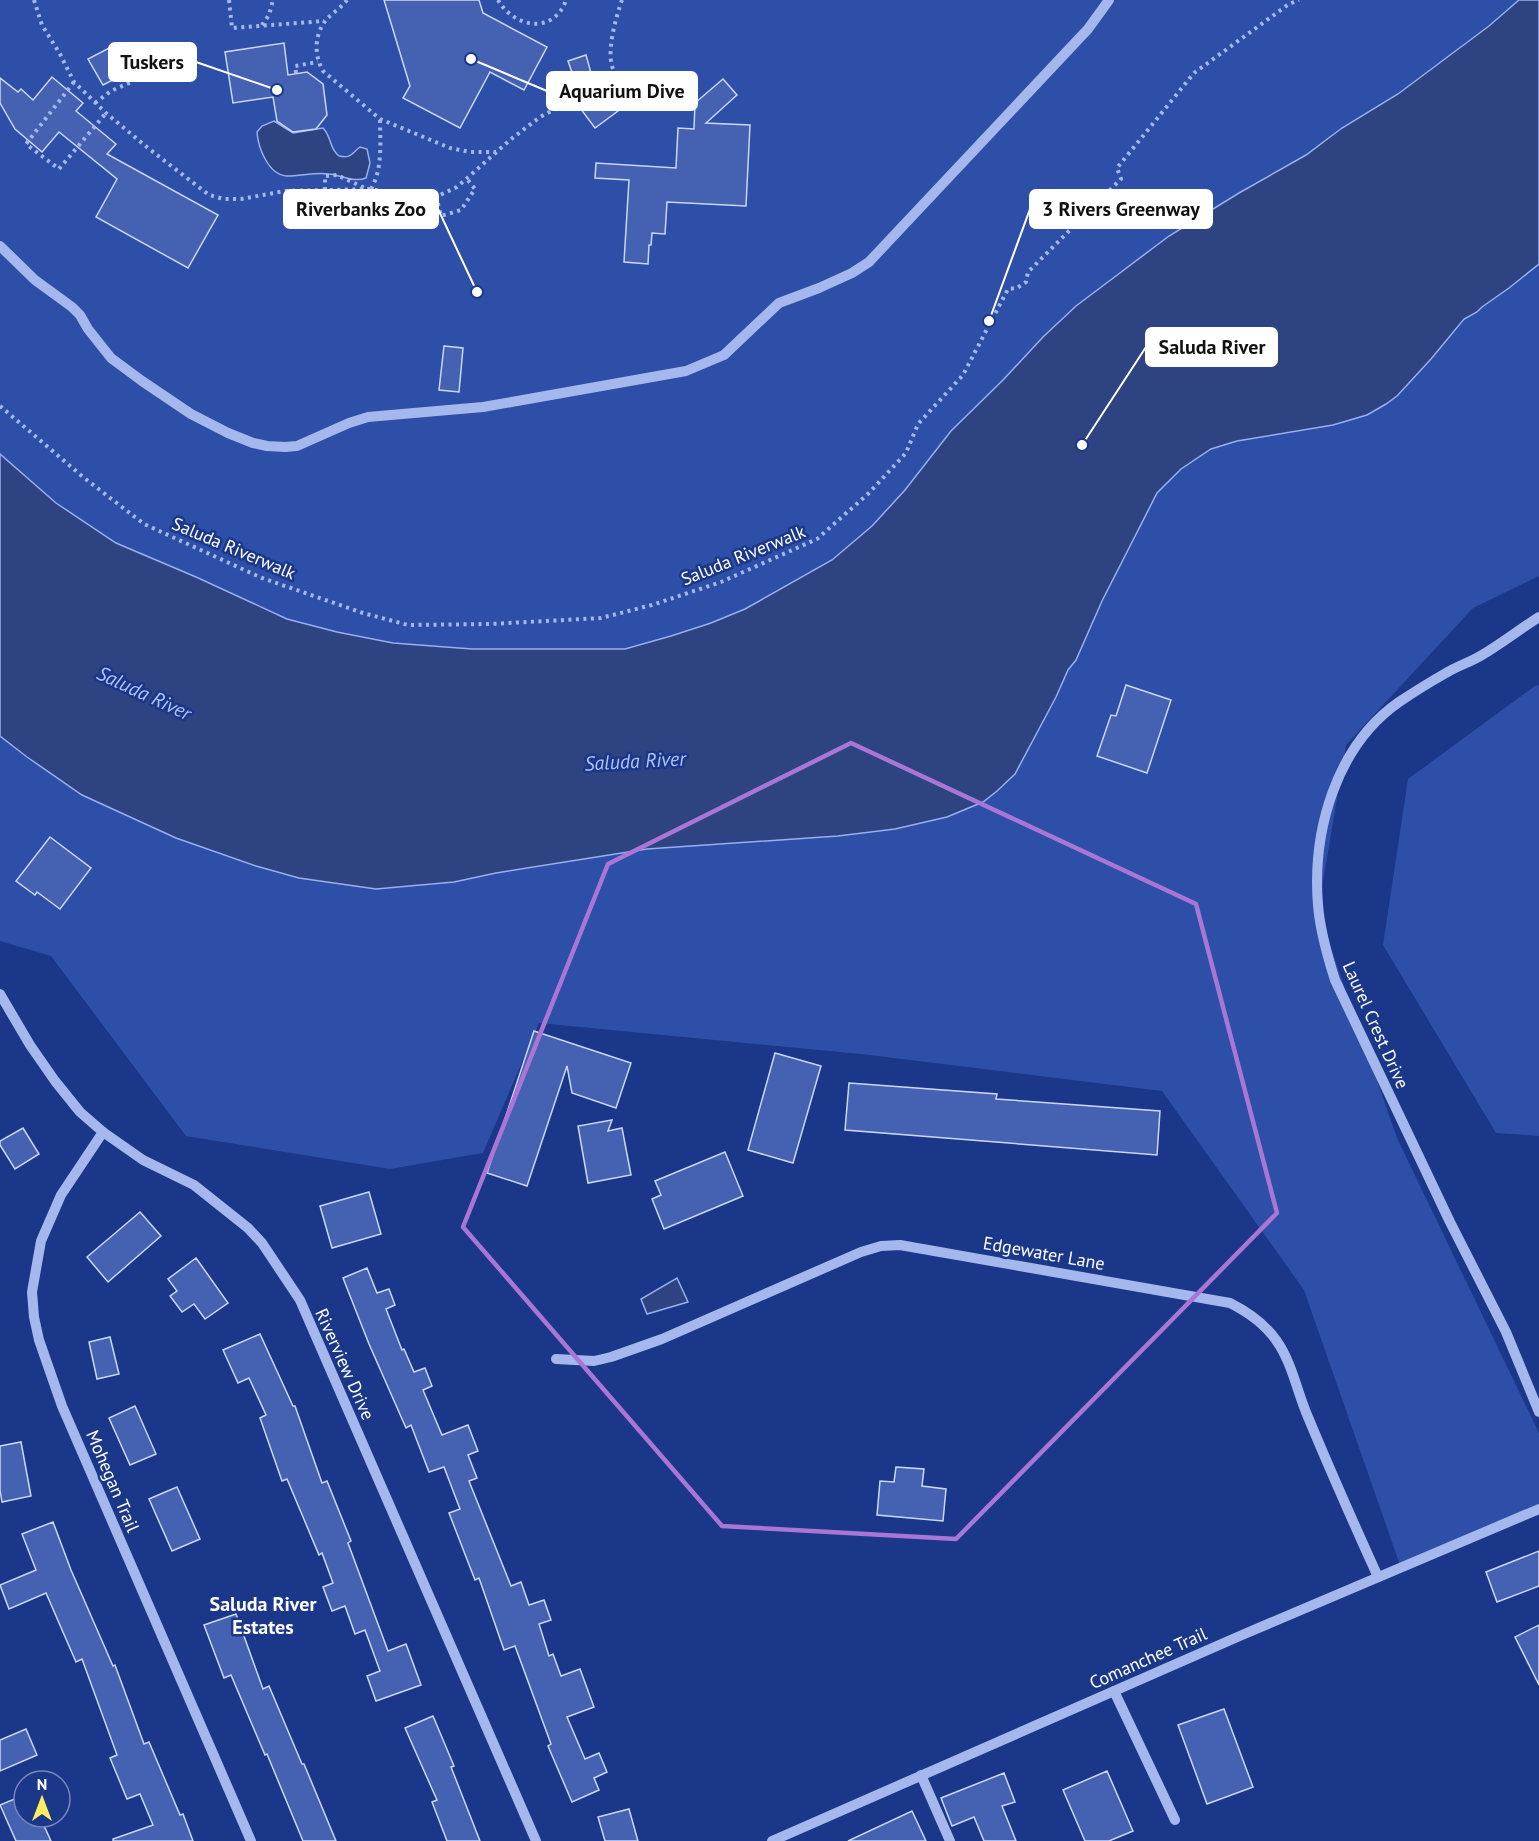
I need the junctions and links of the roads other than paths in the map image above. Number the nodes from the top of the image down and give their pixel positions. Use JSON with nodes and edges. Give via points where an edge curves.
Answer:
{"nodes":[{"id":1,"x":1109,"y":0,"type":"edge"},
{"id":2,"x":0,"y":246,"type":"edge"},
{"id":3,"x":1539,"y":617,"type":"edge"},
{"id":4,"x":0,"y":994,"type":"edge"},
{"id":5,"x":103,"y":1132,"type":"junction"},
{"id":6,"x":556,"y":1359,"type":"dead end"},
{"id":7,"x":1539,"y":1412,"type":"edge"},
{"id":8,"x":1539,"y":1509,"type":"edge"},
{"id":9,"x":1378,"y":1577,"type":"junction"},
{"id":10,"x":1114,"y":1691,"type":"junction"},
{"id":11,"x":921,"y":1775,"type":"junction"},
{"id":12,"x":1176,"y":1820,"type":"dead end"},
{"id":13,"x":251,"y":1841,"type":"edge"},
{"id":14,"x":536,"y":1841,"type":"edge"},
{"id":15,"x":772,"y":1841,"type":"edge"},
{"id":16,"x":950,"y":1841,"type":"edge"}],
"edges":[{"from":1,"to":2,"type":"street","via":[[1088,29],[868,262],[835,281],[779,303],[724,355],[686,371],[483,407],[368,417],[297,446],[267,446],[190,414],[111,358],[80,315]]},
{"from":3,"to":7,"type":"street","name":"Laurel Crest Drive","via":[[1398,703],[1365,735],[1348,758],[1326,814],[1317,888],[1324,944],[1335,980],[1506,1332]]},
{"from":4,"to":5,"type":"street","name":"Riverview Drive","via":[[55,1081],[80,1112]]},
{"from":5,"to":13,"type":"street","name":"Mohegan Trail","via":[[61,1195],[41,1241],[32,1292],[34,1317],[62,1406]]},
{"from":5,"to":14,"type":"street","name":"Riverview Drive","via":[[143,1160],[194,1185],[248,1228],[300,1300]]},
{"from":6,"to":9,"type":"street","name":"Edgewater Lane","via":[[594,1361],[611,1357],[881,1246],[900,1245],[1230,1303],[1262,1323],[1285,1356]]},
{"from":8,"to":9,"type":"street","name":"Comanchee Trail"},
{"from":9,"to":10,"type":"street","name":"Comanchee Trail"},
{"from":10,"to":11,"type":"street","name":"Comanchee Trail"},
{"from":10,"to":12,"type":"street"},
{"from":11,"to":15,"type":"street","name":"Comanchee Trail"},
{"from":11,"to":16,"type":"street"}]}
